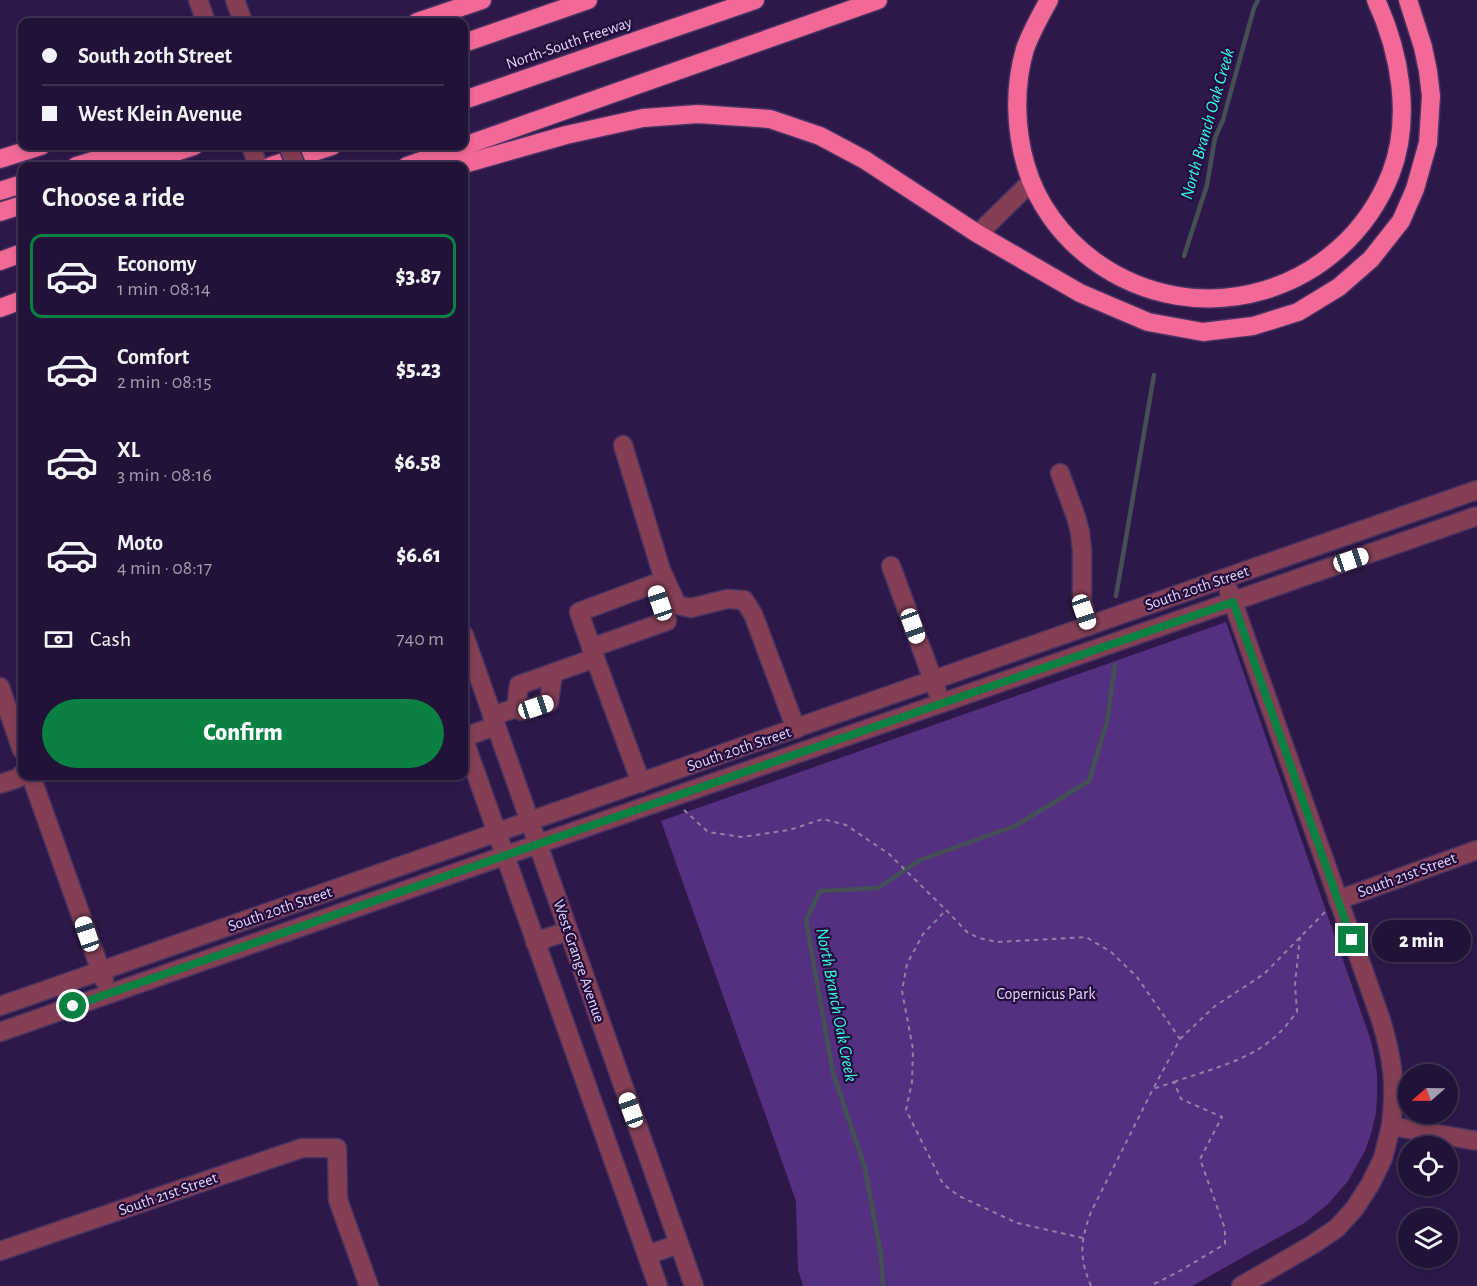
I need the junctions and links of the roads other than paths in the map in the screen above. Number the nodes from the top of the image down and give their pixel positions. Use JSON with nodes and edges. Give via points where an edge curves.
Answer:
{"nodes":[{"id":1,"x":198,"y":0,"type":"edge"},
{"id":2,"x":235,"y":0,"type":"edge"},
{"id":3,"x":482,"y":0,"type":"edge"},
{"id":4,"x":588,"y":0,"type":"edge"},
{"id":5,"x":755,"y":0,"type":"edge"},
{"id":6,"x":878,"y":0,"type":"edge"},
{"id":7,"x":1049,"y":0,"type":"edge"},
{"id":8,"x":1376,"y":0,"type":"edge"},
{"id":9,"x":1408,"y":0,"type":"edge"},
{"id":10,"x":205,"y":18,"type":"edge"},
{"id":11,"x":242,"y":18,"type":"edge"},
{"id":12,"x":429,"y":18,"type":"edge"},
{"id":13,"x":468,"y":41,"type":"edge"},
{"id":14,"x":468,"y":99,"type":"edge"},
{"id":15,"x":468,"y":145,"type":"edge"},
{"id":16,"x":28,"y":150,"type":"edge"},
{"id":17,"x":128,"y":150,"type":"edge"},
{"id":18,"x":182,"y":150,"type":"edge"},
{"id":19,"x":320,"y":150,"type":"edge"},
{"id":20,"x":452,"y":150,"type":"edge"},
{"id":21,"x":0,"y":159,"type":"edge"},
{"id":22,"x":89,"y":162,"type":"edge"},
{"id":23,"x":146,"y":162,"type":"edge"},
{"id":24,"x":283,"y":162,"type":"edge"},
{"id":25,"x":418,"y":162,"type":"edge"},
{"id":26,"x":468,"y":163,"type":"edge"},
{"id":27,"x":1031,"y":182,"type":"junction"},
{"id":28,"x":18,"y":185,"type":"edge"},
{"id":29,"x":0,"y":191,"type":"edge"},
{"id":30,"x":18,"y":206,"type":"edge"},
{"id":31,"x":0,"y":212,"type":"edge"},
{"id":32,"x":978,"y":234,"type":"junction"},
{"id":33,"x":18,"y":254,"type":"edge"},
{"id":34,"x":0,"y":261,"type":"edge"},
{"id":35,"x":18,"y":301,"type":"edge"},
{"id":36,"x":0,"y":308,"type":"edge"},
{"id":37,"x":623,"y":445,"type":"dead end"},
{"id":38,"x":1060,"y":473,"type":"dead end"},
{"id":39,"x":1477,"y":490,"type":"edge"},
{"id":40,"x":1477,"y":516,"type":"edge"},
{"id":41,"x":891,"y":566,"type":"dead end"},
{"id":42,"x":1224,"y":578,"type":"junction"},
{"id":43,"x":1233,"y":602,"type":"junction"},
{"id":44,"x":1089,"y":626,"type":"junction"},
{"id":45,"x":468,"y":646,"type":"edge"},
{"id":46,"x":593,"y":653,"type":"junction"},
{"id":47,"x":553,"y":673,"type":"junction"},
{"id":48,"x":931,"y":673,"type":"junction"},
{"id":49,"x":0,"y":687,"type":"edge"},
{"id":50,"x":942,"y":704,"type":"junction"},
{"id":51,"x":516,"y":708,"type":"junction"},
{"id":52,"x":494,"y":721,"type":"junction"},
{"id":53,"x":796,"y":729,"type":"junction"},
{"id":54,"x":468,"y":737,"type":"edge"},
{"id":55,"x":18,"y":739,"type":"edge"},
{"id":56,"x":468,"y":751,"type":"edge"},
{"id":57,"x":18,"y":778,"type":"edge"},
{"id":58,"x":32,"y":780,"type":"edge"},
{"id":59,"x":646,"y":781,"type":"junction"},
{"id":60,"x":0,"y":784,"type":"edge"},
{"id":61,"x":660,"y":802,"type":"junction"},
{"id":62,"x":530,"y":822,"type":"junction"},
{"id":63,"x":496,"y":833,"type":"junction"},
{"id":64,"x":538,"y":844,"type":"junction"},
{"id":65,"x":1477,"y":850,"type":"edge"},
{"id":66,"x":505,"y":856,"type":"junction"},
{"id":67,"x":410,"y":863,"type":"junction"},
{"id":68,"x":418,"y":886,"type":"junction"},
{"id":69,"x":1338,"y":900,"type":"junction"},
{"id":70,"x":568,"y":931,"type":"junction"},
{"id":71,"x":535,"y":942,"type":"junction"},
{"id":72,"x":101,"y":971,"type":"junction"},
{"id":73,"x":109,"y":994,"type":"junction"},
{"id":74,"x":0,"y":1006,"type":"edge"},
{"id":75,"x":0,"y":1032,"type":"edge"},
{"id":76,"x":1391,"y":1126,"type":"junction"},
{"id":77,"x":1477,"y":1141,"type":"edge"},
{"id":78,"x":679,"y":1244,"type":"junction"},
{"id":79,"x":0,"y":1251,"type":"edge"},
{"id":80,"x":646,"y":1254,"type":"junction"},
{"id":81,"x":369,"y":1286,"type":"edge"},
{"id":82,"x":658,"y":1286,"type":"edge"},
{"id":83,"x":694,"y":1286,"type":"edge"},
{"id":84,"x":1241,"y":1286,"type":"edge"}],
"edges":[{"from":1,"to":10,"type":"street"},
{"from":2,"to":11,"type":"street"},
{"from":3,"to":12,"type":"highway"},
{"from":4,"to":13,"type":"highway"},
{"from":5,"to":14,"type":"highway","name":"North-South Freeway"},
{"from":6,"to":15,"type":"highway"},
{"from":7,"to":27,"type":"highway","via":[[1025,50],[1017,103],[1018,128]]},
{"from":8,"to":27,"type":"highway","via":[[1400,82],[1402,114],[1396,152],[1391,171],[1365,220],[1327,259],[1307,272],[1262,292],[1236,297],[1176,297],[1155,291],[1118,277],[1087,256],[1055,222]]},
{"from":9,"to":32,"type":"highway","via":[[1424,46],[1431,96],[1428,143],[1415,189],[1401,221],[1371,259],[1339,287],[1298,312],[1253,326],[1203,332],[1148,322],[1080,293]]},
{"from":16,"to":21,"type":"highway"},
{"from":17,"to":22,"type":"highway"},
{"from":18,"to":23,"type":"highway"},
{"from":19,"to":24,"type":"highway"},
{"from":20,"to":25,"type":"highway"},
{"from":26,"to":32,"type":"highway","via":[[643,118],[698,114],[770,119],[820,136],[866,160]]},
{"from":27,"to":32,"type":"street"},
{"from":28,"to":29,"type":"highway"},
{"from":30,"to":31,"type":"highway"},
{"from":33,"to":34,"type":"highway"},
{"from":35,"to":36,"type":"highway"},
{"from":37,"to":53,"type":"street","via":[[661,570],[677,604],[691,609],[727,599],[744,600],[753,614]]},
{"from":38,"to":44,"type":"street","via":[[1080,532],[1082,600]]},
{"from":39,"to":42,"type":"street","name":"South 20th Street"},
{"from":40,"to":43,"type":"street","name":"South 20th Street"},
{"from":41,"to":48,"type":"street"},
{"from":42,"to":43,"type":"street"},
{"from":42,"to":44,"type":"street","name":"South 20th Street"},
{"from":43,"to":50,"type":"street","name":"South 20th Street"},
{"from":43,"to":69,"type":"street"},
{"from":44,"to":48,"type":"street","name":"South 20th Street"},
{"from":45,"to":52,"type":"street","name":"West Grange Avenue"},
{"from":46,"to":46,"type":"street","via":[[579,612],[654,584],[667,621]]},
{"from":46,"to":47,"type":"street"},
{"from":46,"to":59,"type":"street"},
{"from":47,"to":51,"type":"street","via":[[519,685]]},
{"from":47,"to":51,"type":"street","via":[[549,702],[522,711]]},
{"from":48,"to":50,"type":"street"},
{"from":48,"to":53,"type":"street","name":"South 20th Street"},
{"from":49,"to":55,"type":"street"},
{"from":50,"to":61,"type":"street","name":"South 20th Street"},
{"from":51,"to":52,"type":"street"},
{"from":52,"to":54,"type":"street"},
{"from":52,"to":62,"type":"street","name":"West Grange Avenue"},
{"from":53,"to":59,"type":"street","name":"South 20th Street"},
{"from":56,"to":63,"type":"street","name":"West Grange Avenue"},
{"from":57,"to":60,"type":"street"},
{"from":58,"to":72,"type":"street"},
{"from":59,"to":61,"type":"street"},
{"from":59,"to":62,"type":"street","name":"South 20th Street"},
{"from":61,"to":64,"type":"street","name":"South 20th Street"},
{"from":62,"to":63,"type":"street","name":"South 20th Street"},
{"from":62,"to":64,"type":"street","name":"West Grange Avenue"},
{"from":63,"to":66,"type":"street","name":"West Grange Avenue"},
{"from":63,"to":67,"type":"street","name":"South 20th Street"},
{"from":64,"to":66,"type":"street","name":"South 20th Street"},
{"from":64,"to":70,"type":"street","name":"West Grange Avenue"},
{"from":65,"to":69,"type":"street","name":"South 21st Street"},
{"from":66,"to":68,"type":"street","name":"South 20th Street"},
{"from":66,"to":71,"type":"street","name":"West Grange Avenue"},
{"from":67,"to":68,"type":"street"},
{"from":67,"to":72,"type":"street","name":"South 20th Street"},
{"from":68,"to":73,"type":"street","name":"South 20th Street"},
{"from":69,"to":76,"type":"street","via":[[1389,1048],[1394,1101]]},
{"from":70,"to":71,"type":"street"},
{"from":70,"to":78,"type":"street","name":"West Grange Avenue"},
{"from":71,"to":80,"type":"street","name":"West Grange Avenue"},
{"from":72,"to":73,"type":"street"},
{"from":72,"to":74,"type":"street","name":"South 20th Street"},
{"from":73,"to":75,"type":"street","name":"South 20th Street"},
{"from":76,"to":77,"type":"street"},
{"from":76,"to":84,"type":"street","via":[[1383,1158],[1355,1208],[1312,1245]]},
{"from":78,"to":80,"type":"street"},
{"from":78,"to":83,"type":"street","name":"West Grange Avenue"},
{"from":79,"to":81,"type":"street","name":"South 21st Street","via":[[302,1148],[337,1148],[338,1200]]},
{"from":80,"to":82,"type":"street","name":"West Grange Avenue"}]}
